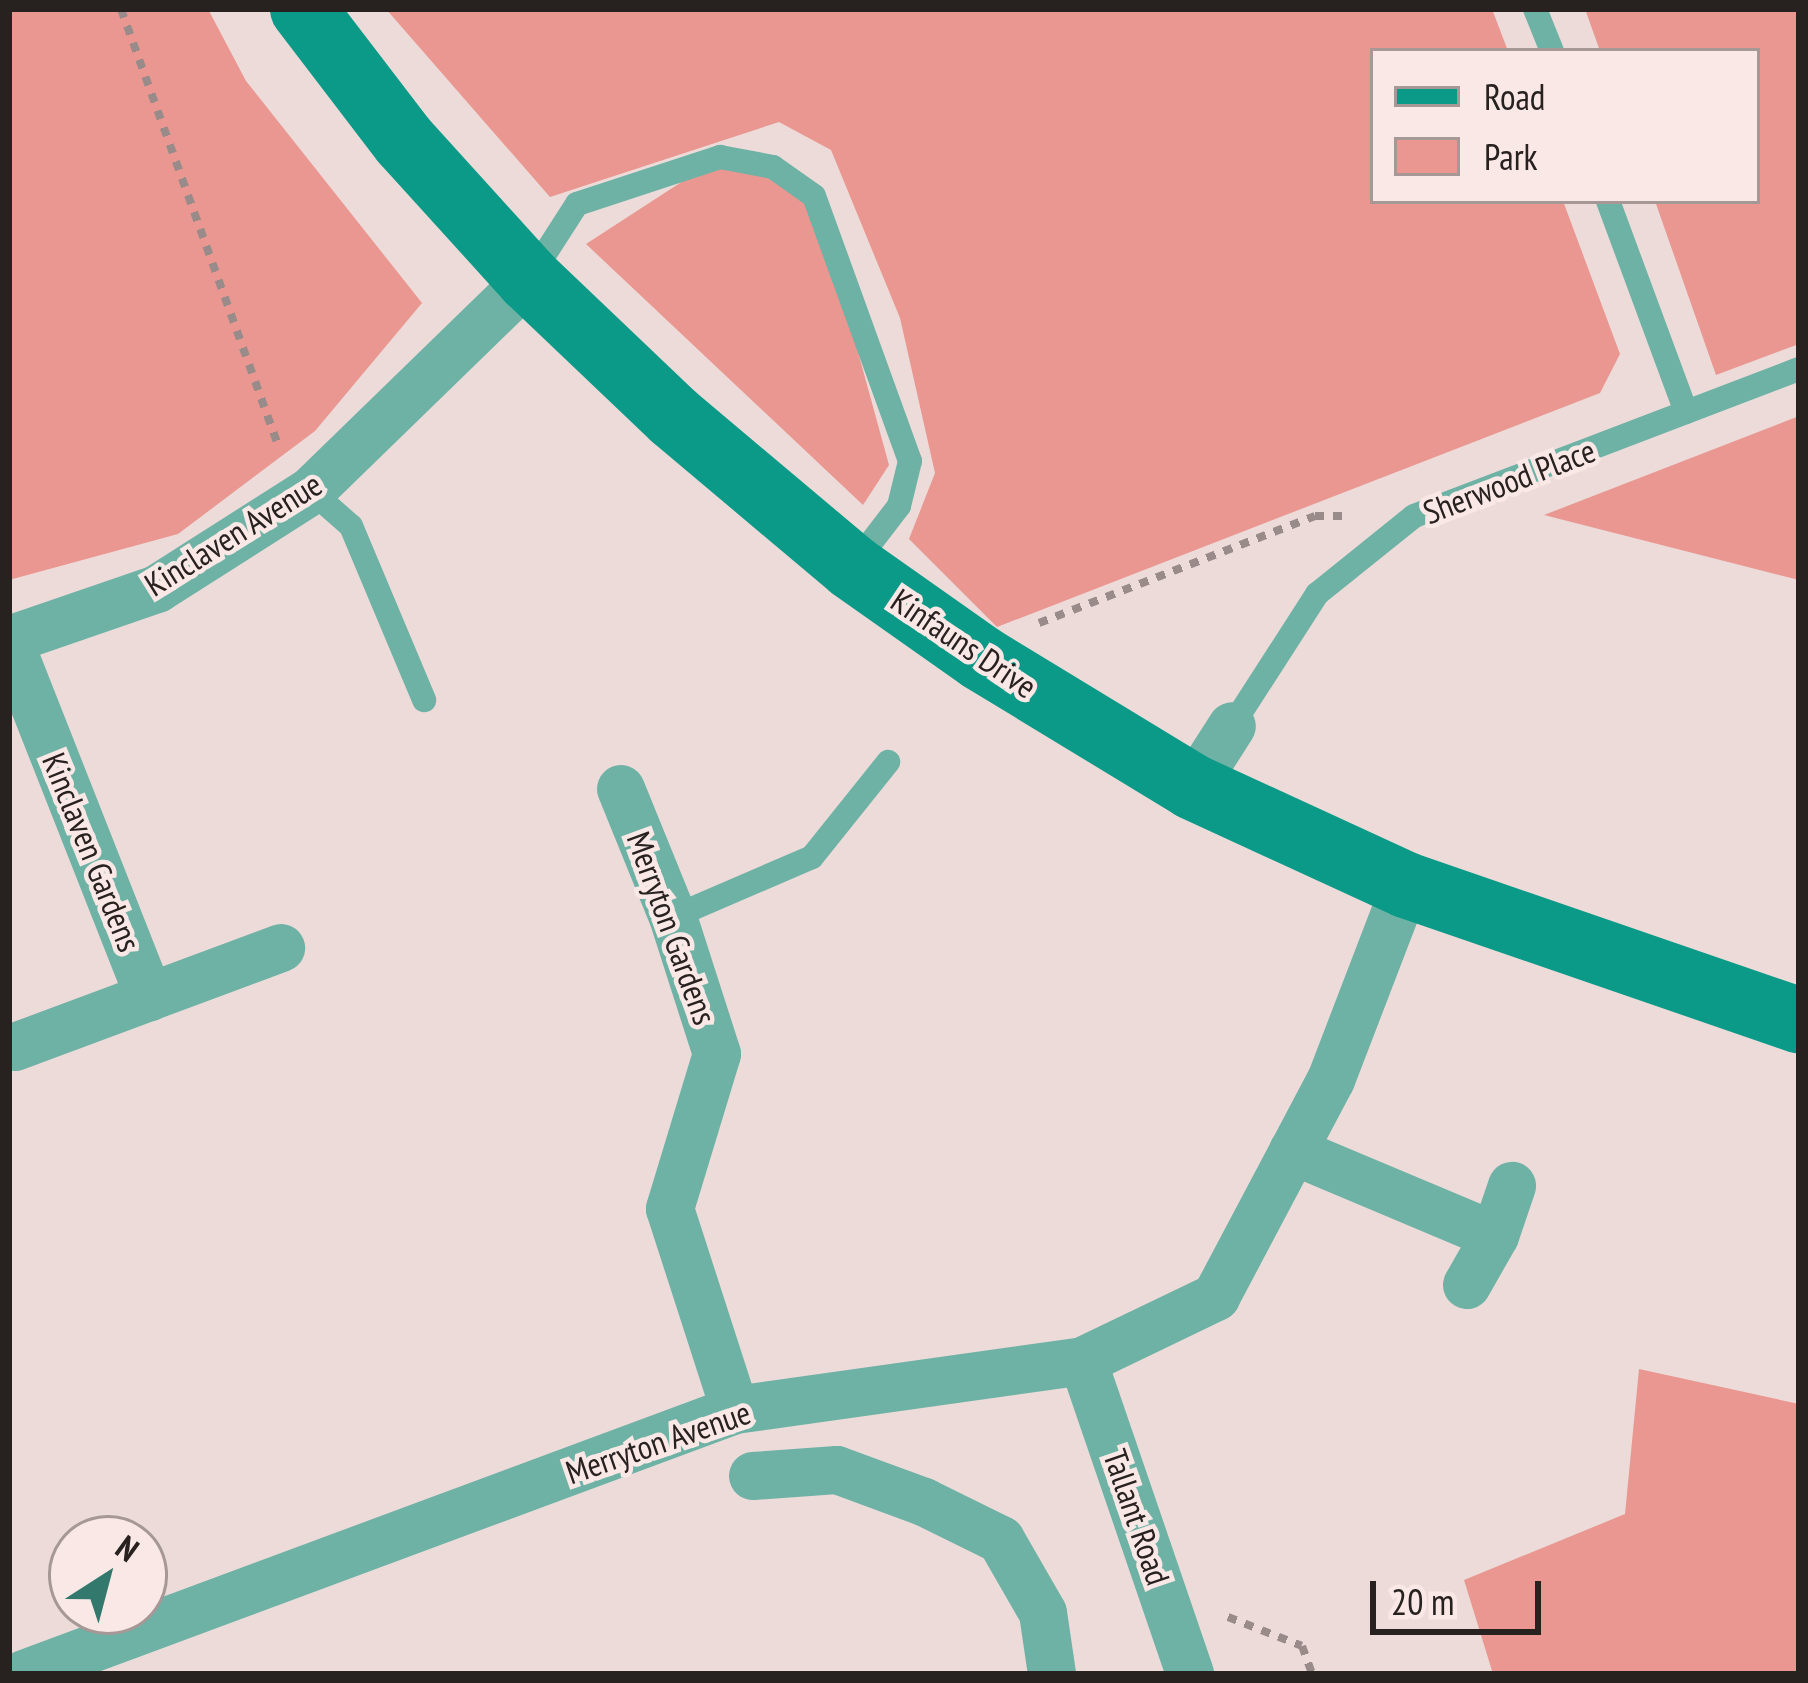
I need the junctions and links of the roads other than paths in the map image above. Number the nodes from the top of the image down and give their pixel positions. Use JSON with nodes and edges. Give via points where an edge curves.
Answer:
{"nodes":[{"id":1,"x":302,"y":9,"type":"edge"},
{"id":2,"x":1535,"y":9,"type":"edge"},
{"id":3,"x":1551,"y":48,"type":"edge"},
{"id":4,"x":1609,"y":204,"type":"edge"},
{"id":5,"x":529,"y":279,"type":"junction"},
{"id":6,"x":1799,"y":369,"type":"edge"},
{"id":7,"x":1686,"y":412,"type":"junction"},
{"id":8,"x":304,"y":495,"type":"junction"},
{"id":9,"x":851,"y":567,"type":"junction"},
{"id":10,"x":9,"y":640,"type":"edge"},
{"id":11,"x":424,"y":700,"type":"dead end"},
{"id":12,"x":1232,"y":726,"type":"joint"},
{"id":13,"x":888,"y":762,"type":"dead end"},
{"id":14,"x":1192,"y":787,"type":"junction"},
{"id":15,"x":621,"y":789,"type":"dead end"},
{"id":16,"x":1406,"y":885,"type":"junction"},
{"id":17,"x":673,"y":917,"type":"junction"},
{"id":18,"x":281,"y":949,"type":"dead end"},
{"id":19,"x":149,"y":997,"type":"junction"},
{"id":20,"x":1799,"y":1020,"type":"edge"},
{"id":21,"x":15,"y":1047,"type":"dead end"},
{"id":22,"x":1293,"y":1151,"type":"junction"},
{"id":23,"x":1512,"y":1186,"type":"dead end"},
{"id":24,"x":1495,"y":1236,"type":"junction"},
{"id":25,"x":1467,"y":1286,"type":"dead end"},
{"id":26,"x":1083,"y":1361,"type":"junction"},
{"id":27,"x":836,"y":1395,"type":"junction"},
{"id":28,"x":734,"y":1410,"type":"junction"},
{"id":29,"x":836,"y":1470,"type":"junction"},
{"id":30,"x":753,"y":1477,"type":"dead end"},
{"id":31,"x":1182,"y":1652,"type":"edge"},
{"id":32,"x":24,"y":1674,"type":"edge"},
{"id":33,"x":1052,"y":1674,"type":"edge"}],
"edges":[{"from":1,"to":5,"type":"street","name":"Kinfauns Drive","via":[[404,141]]},
{"from":2,"to":3,"type":"lane"},
{"from":4,"to":7,"type":"lane"},
{"from":5,"to":8,"type":"street","name":"Kinclaven Avenue"},
{"from":5,"to":9,"type":"street","name":"Kinfauns Drive","via":[[674,417]]},
{"from":5,"to":9,"type":"lane","via":[[577,204],[720,157],[773,166],[814,196],[910,461],[899,506]]},
{"from":6,"to":7,"type":"lane","name":"Sherwood Place"},
{"from":7,"to":12,"type":"lane","name":"Sherwood Place","via":[[1414,516],[1317,595]]},
{"from":8,"to":10,"type":"street","name":"Kinclaven Avenue","via":[[158,589]]},
{"from":8,"to":11,"type":"lane","via":[[350,526]]},
{"from":9,"to":14,"type":"street","name":"Kinfauns Drive"},
{"from":10,"to":19,"type":"street","name":"Kinclaven Gardens"},
{"from":12,"to":14,"type":"street","name":"Sherwood Place"},
{"from":13,"to":17,"type":"lane","via":[[812,857]]},
{"from":14,"to":16,"type":"street","name":"Kinfauns Drive"},
{"from":15,"to":17,"type":"street","name":"Merryton Gardens"},
{"from":16,"to":20,"type":"street","name":"Kinfauns Drive"},
{"from":16,"to":22,"type":"street","name":"Merryton Avenue","via":[[1331,1080]]},
{"from":17,"to":28,"type":"street","name":"Merryton Gardens","via":[[717,1054],[670,1209]]},
{"from":18,"to":19,"type":"street"},
{"from":19,"to":21,"type":"street"},
{"from":22,"to":24,"type":"street"},
{"from":22,"to":26,"type":"street","name":"Merryton Avenue","via":[[1216,1297]]},
{"from":23,"to":24,"type":"street"},
{"from":24,"to":25,"type":"street"},
{"from":26,"to":27,"type":"street","name":"Merryton Avenue"},
{"from":26,"to":31,"type":"street","name":"Tallant Road"},
{"from":27,"to":28,"type":"street","name":"Merryton Avenue"},
{"from":27,"to":29,"type":"street"},
{"from":28,"to":32,"type":"street","name":"Merryton Avenue"},
{"from":29,"to":30,"type":"street"},
{"from":29,"to":33,"type":"street","via":[[1001,1540],[1043,1613]]}]}
